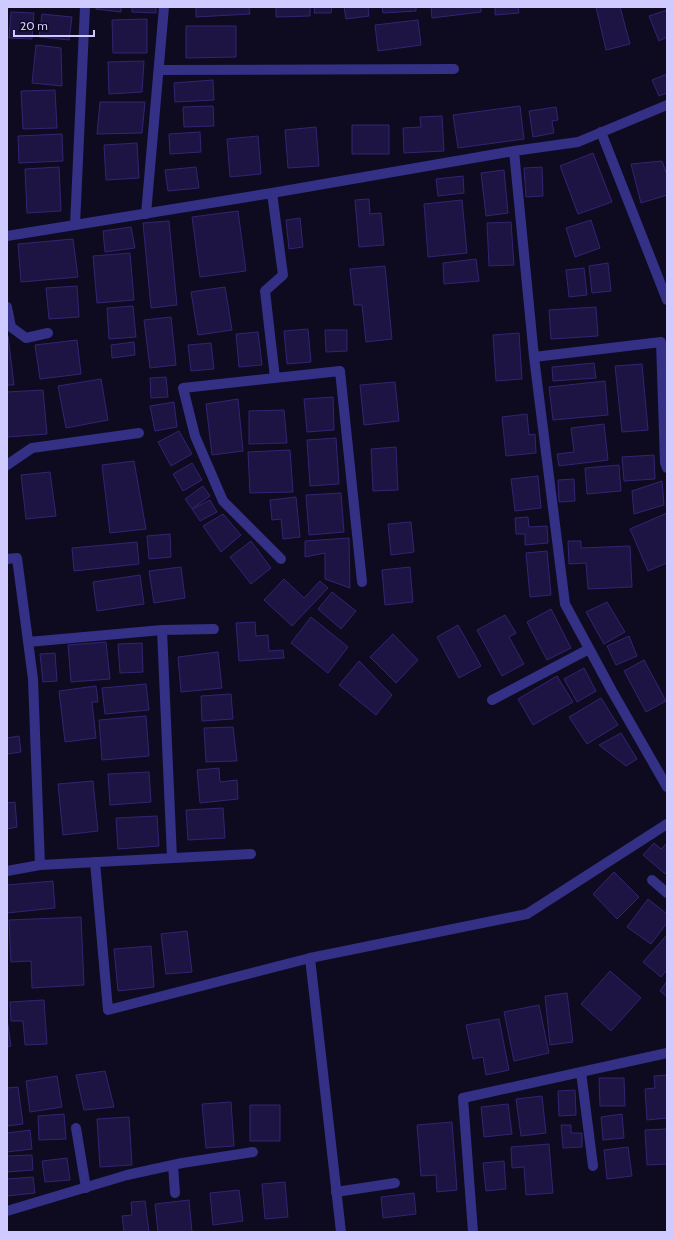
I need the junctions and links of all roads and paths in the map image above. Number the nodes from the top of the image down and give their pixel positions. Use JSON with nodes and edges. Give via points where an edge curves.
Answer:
{"nodes":[{"id":1,"x":85,"y":7,"type":"edge"},
{"id":2,"x":164,"y":7,"type":"edge"},
{"id":3,"x":454,"y":69,"type":"dead end"},
{"id":4,"x":159,"y":70,"type":"junction"},
{"id":5,"x":667,"y":104,"type":"edge"},
{"id":6,"x":600,"y":132,"type":"junction"},
{"id":7,"x":514,"y":152,"type":"junction"},
{"id":8,"x":272,"y":193,"type":"junction"},
{"id":9,"x":146,"y":214,"type":"junction"},
{"id":10,"x":75,"y":225,"type":"junction"},
{"id":11,"x":7,"y":236,"type":"edge"},
{"id":12,"x":667,"y":300,"type":"edge"},
{"id":13,"x":7,"y":307,"type":"edge"},
{"id":14,"x":48,"y":333,"type":"dead end"},
{"id":15,"x":664,"y":341,"type":"edge"},
{"id":16,"x":534,"y":357,"type":"junction"},
{"id":17,"x":275,"y":378,"type":"junction"},
{"id":18,"x":139,"y":433,"type":"dead end"},
{"id":19,"x":7,"y":465,"type":"edge"},
{"id":20,"x":667,"y":468,"type":"edge"},
{"id":21,"x":7,"y":559,"type":"edge"},
{"id":22,"x":281,"y":559,"type":"dead end"},
{"id":23,"x":362,"y":582,"type":"dead end"},
{"id":24,"x":214,"y":629,"type":"dead end"},
{"id":25,"x":162,"y":630,"type":"junction"},
{"id":26,"x":28,"y":642,"type":"junction"},
{"id":27,"x":589,"y":649,"type":"junction"},
{"id":28,"x":492,"y":700,"type":"dead end"},
{"id":29,"x":667,"y":787,"type":"edge"},
{"id":30,"x":667,"y":824,"type":"edge"},
{"id":31,"x":251,"y":854,"type":"dead end"},
{"id":32,"x":172,"y":858,"type":"junction"},
{"id":33,"x":95,"y":862,"type":"junction"},
{"id":34,"x":40,"y":864,"type":"junction"},
{"id":35,"x":7,"y":870,"type":"edge"},
{"id":36,"x":652,"y":880,"type":"dead end"},
{"id":37,"x":667,"y":893,"type":"edge"},
{"id":38,"x":310,"y":958,"type":"junction"},
{"id":39,"x":667,"y":1053,"type":"edge"},
{"id":40,"x":581,"y":1072,"type":"junction"},
{"id":41,"x":76,"y":1128,"type":"dead end"},
{"id":42,"x":254,"y":1152,"type":"dead end"},
{"id":43,"x":173,"y":1165,"type":"junction"},
{"id":44,"x":594,"y":1166,"type":"dead end"},
{"id":45,"x":395,"y":1183,"type":"dead end"},
{"id":46,"x":86,"y":1188,"type":"junction"},
{"id":47,"x":336,"y":1192,"type":"junction"},
{"id":48,"x":175,"y":1193,"type":"dead end"},
{"id":49,"x":7,"y":1211,"type":"edge"},
{"id":50,"x":341,"y":1232,"type":"edge"},
{"id":51,"x":473,"y":1232,"type":"edge"}],
"edges":[{"from":1,"to":10,"type":"street"},
{"from":2,"to":4,"type":"street"},
{"from":3,"to":4,"type":"street"},
{"from":4,"to":9,"type":"street"},
{"from":5,"to":6,"type":"street"},
{"from":6,"to":7,"type":"street","via":[[578,142]]},
{"from":6,"to":12,"type":"street"},
{"from":7,"to":8,"type":"street"},
{"from":7,"to":16,"type":"street"},
{"from":8,"to":9,"type":"street"},
{"from":8,"to":17,"type":"street","via":[[283,275],[265,291]]},
{"from":9,"to":10,"type":"street"},
{"from":10,"to":11,"type":"street"},
{"from":13,"to":14,"type":"street","via":[[11,327],[26,338]]},
{"from":15,"to":16,"type":"street"},
{"from":15,"to":20,"type":"street"},
{"from":16,"to":27,"type":"street","via":[[565,604]]},
{"from":17,"to":22,"type":"street","via":[[183,388],[195,436],[223,501]]},
{"from":17,"to":23,"type":"street","via":[[340,371]]},
{"from":18,"to":19,"type":"street","via":[[32,448]]},
{"from":21,"to":26,"type":"street","via":[[17,558]]},
{"from":24,"to":25,"type":"street"},
{"from":25,"to":26,"type":"street"},
{"from":25,"to":32,"type":"street"},
{"from":26,"to":34,"type":"street","via":[[33,679]]},
{"from":27,"to":28,"type":"street"},
{"from":27,"to":29,"type":"street"},
{"from":30,"to":38,"type":"street","via":[[527,914]]},
{"from":31,"to":32,"type":"street"},
{"from":32,"to":33,"type":"street"},
{"from":33,"to":34,"type":"street"},
{"from":33,"to":38,"type":"street","via":[[108,1010]]},
{"from":34,"to":35,"type":"street"},
{"from":36,"to":37,"type":"street"},
{"from":38,"to":47,"type":"street"},
{"from":39,"to":40,"type":"street"},
{"from":40,"to":44,"type":"street"},
{"from":40,"to":51,"type":"street","via":[[463,1098]]},
{"from":41,"to":46,"type":"street"},
{"from":42,"to":43,"type":"street"},
{"from":43,"to":46,"type":"street","via":[[127,1175]]},
{"from":43,"to":48,"type":"street"},
{"from":45,"to":47,"type":"street"},
{"from":46,"to":49,"type":"street"},
{"from":47,"to":50,"type":"street"}]}
